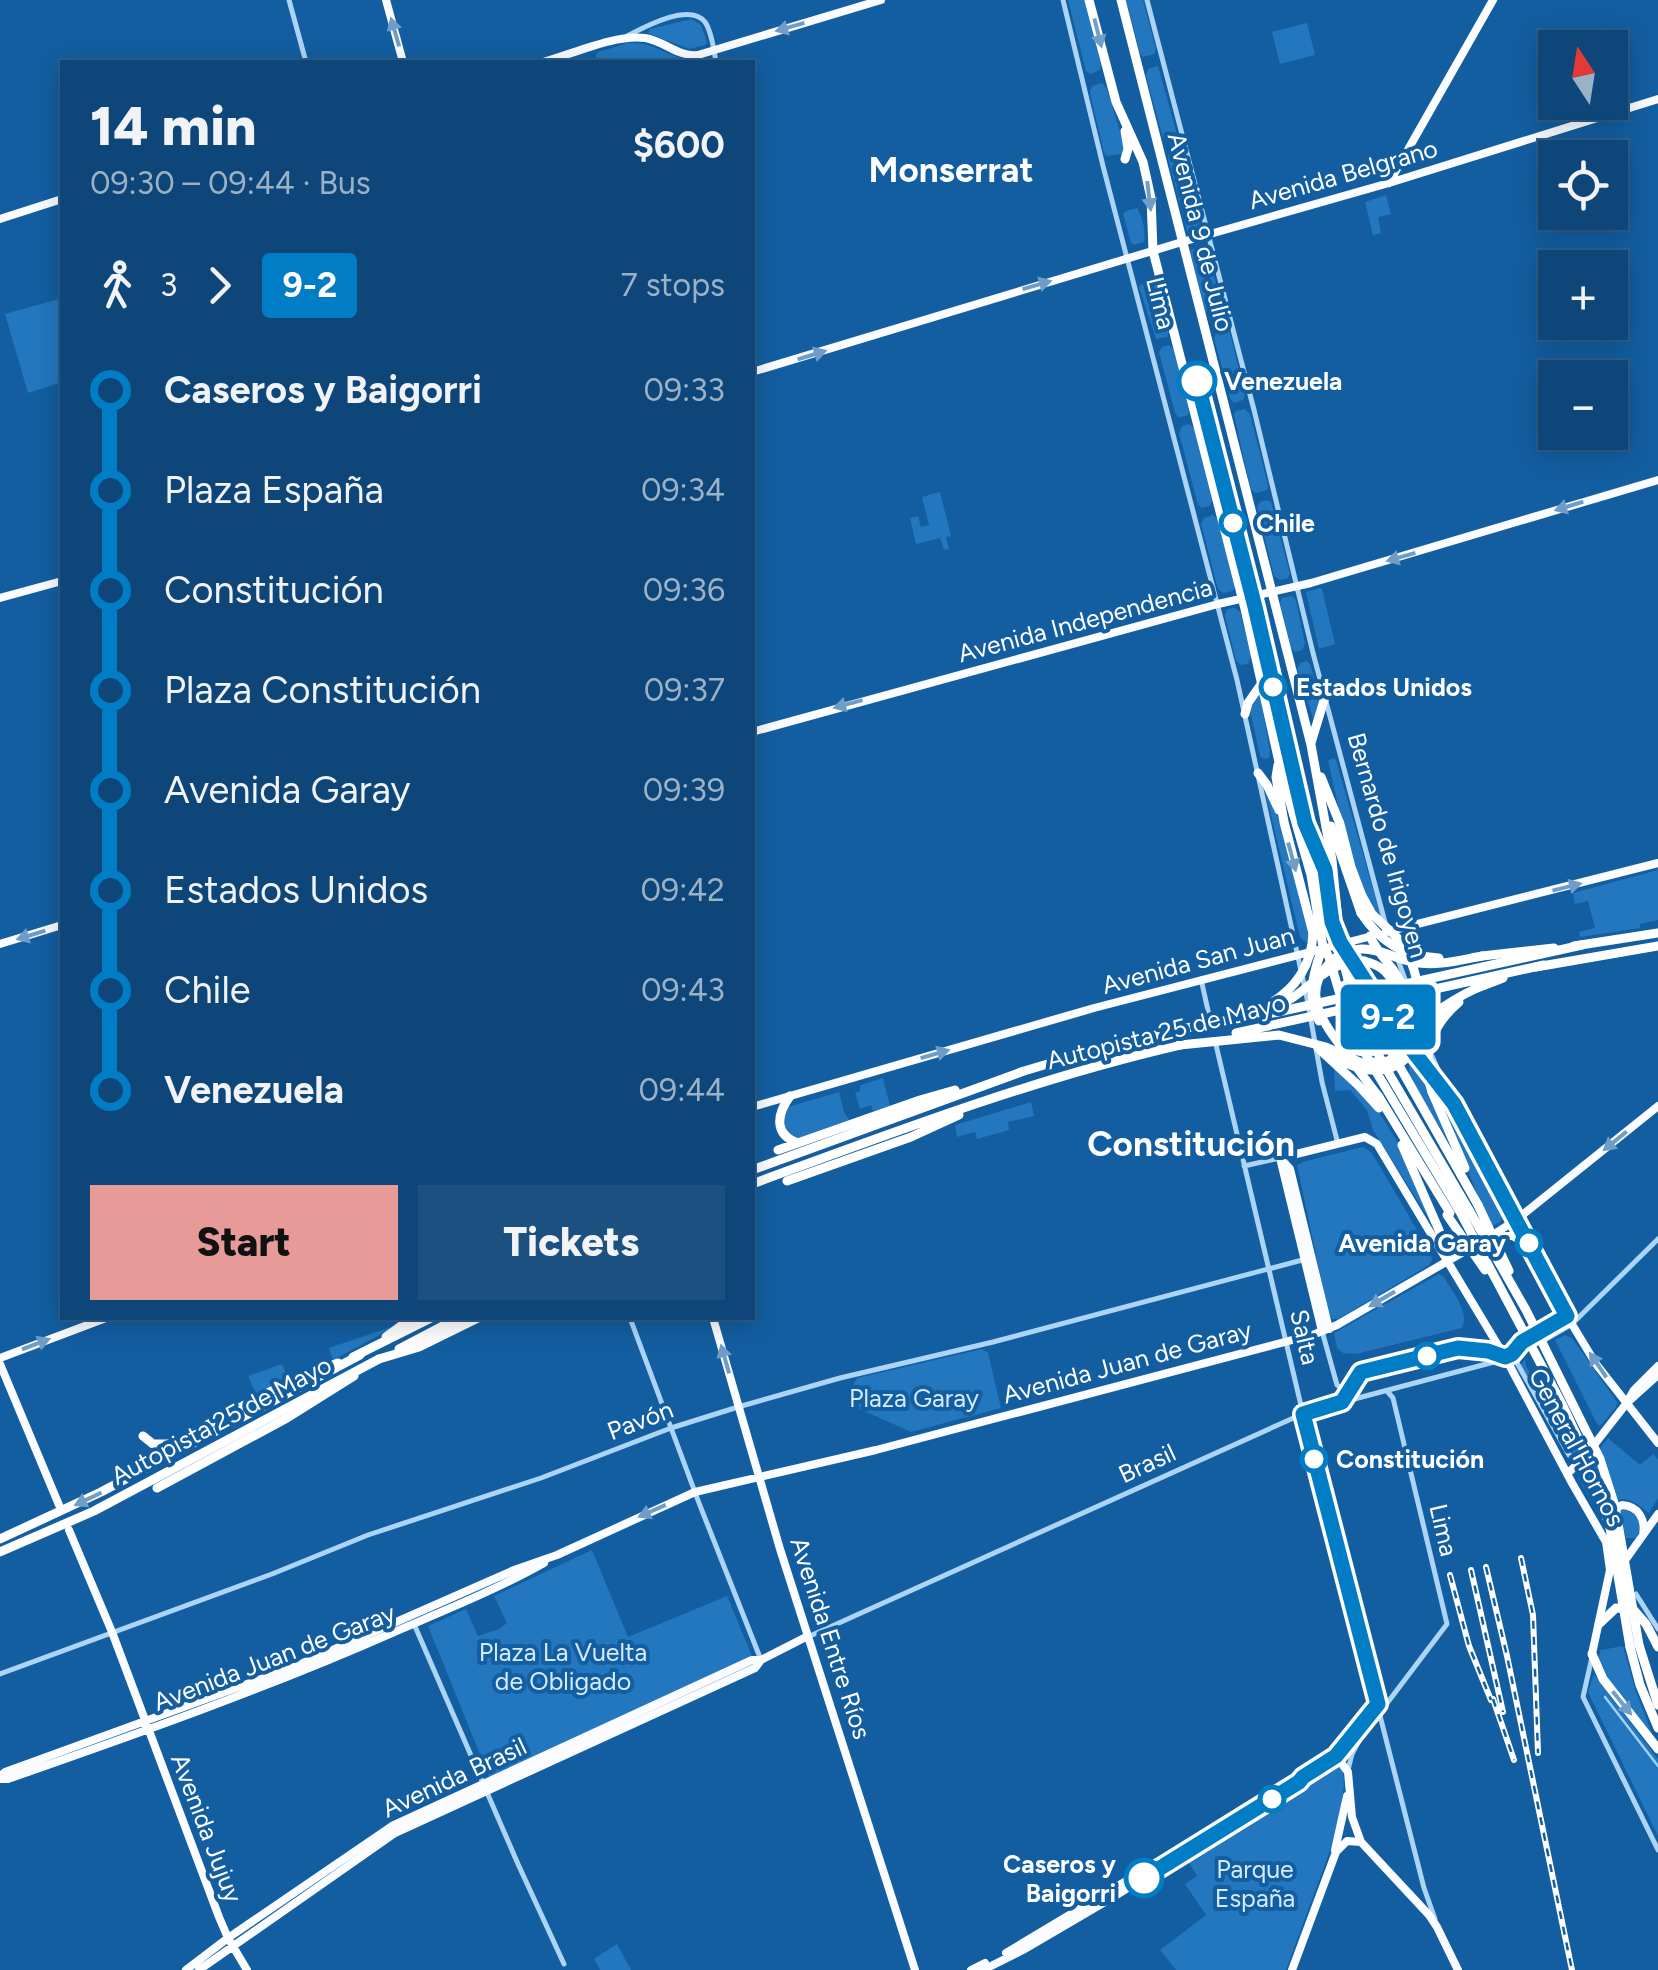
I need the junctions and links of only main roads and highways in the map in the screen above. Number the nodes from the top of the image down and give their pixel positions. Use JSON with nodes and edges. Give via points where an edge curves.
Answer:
{"nodes":[{"id":1,"x":386,"y":0,"type":"edge"},
{"id":2,"x":881,"y":0,"type":"edge"},
{"id":3,"x":1090,"y":0,"type":"edge"},
{"id":4,"x":1121,"y":0,"type":"edge"},
{"id":5,"x":1493,"y":0,"type":"edge"},
{"id":6,"x":402,"y":60,"type":"edge"},
{"id":7,"x":550,"y":60,"type":"edge"},
{"id":8,"x":1658,"y":99,"type":"edge"},
{"id":9,"x":1122,"y":118,"type":"junction"},
{"id":10,"x":1404,"y":154,"type":"junction"},
{"id":11,"x":1126,"y":160,"type":"dead end"},
{"id":12,"x":1416,"y":174,"type":"junction"},
{"id":13,"x":1389,"y":183,"type":"junction"},
{"id":14,"x":60,"y":200,"type":"edge"},
{"id":15,"x":0,"y":219,"type":"edge"},
{"id":16,"x":1182,"y":242,"type":"junction"},
{"id":17,"x":1153,"y":251,"type":"junction"},
{"id":18,"x":755,"y":371,"type":"edge"},
{"id":19,"x":1658,"y":480,"type":"edge"},
{"id":20,"x":60,"y":581,"type":"edge"},
{"id":21,"x":1271,"y":592,"type":"junction"},
{"id":22,"x":0,"y":598,"type":"edge"},
{"id":23,"x":1242,"y":599,"type":"junction"},
{"id":24,"x":1262,"y":681,"type":"junction"},
{"id":25,"x":1325,"y":698,"type":"road end"},
{"id":26,"x":1246,"y":714,"type":"road end"},
{"id":27,"x":755,"y":731,"type":"edge"},
{"id":28,"x":1312,"y":750,"type":"junction"},
{"id":29,"x":1279,"y":762,"type":"junction"},
{"id":30,"x":1258,"y":773,"type":"road end"},
{"id":31,"x":1321,"y":795,"type":"junction"},
{"id":32,"x":1284,"y":822,"type":"junction"},
{"id":33,"x":1658,"y":864,"type":"edge"},
{"id":34,"x":60,"y":927,"type":"edge"},
{"id":35,"x":1658,"y":934,"type":"edge"},
{"id":36,"x":1370,"y":936,"type":"junction"},
{"id":37,"x":1340,"y":943,"type":"junction"},
{"id":38,"x":0,"y":944,"type":"edge"},
{"id":39,"x":1582,"y":946,"type":"junction"},
{"id":40,"x":1658,"y":946,"type":"edge"},
{"id":41,"x":1323,"y":947,"type":"junction"},
{"id":42,"x":1482,"y":956,"type":"junction"},
{"id":43,"x":1544,"y":964,"type":"junction"},
{"id":44,"x":1313,"y":985,"type":"junction"},
{"id":45,"x":1477,"y":988,"type":"junction"},
{"id":46,"x":1307,"y":998,"type":"road end"},
{"id":47,"x":1248,"y":1014,"type":"junction"},
{"id":48,"x":1207,"y":1020,"type":"junction"},
{"id":49,"x":1312,"y":1044,"type":"junction"},
{"id":50,"x":1180,"y":1045,"type":"junction"},
{"id":51,"x":1001,"y":1078,"type":"junction"},
{"id":52,"x":1007,"y":1092,"type":"junction"},
{"id":53,"x":790,"y":1096,"type":"junction"},
{"id":54,"x":1379,"y":1102,"type":"junction"},
{"id":55,"x":755,"y":1106,"type":"edge"},
{"id":56,"x":1658,"y":1106,"type":"edge"},
{"id":57,"x":1399,"y":1138,"type":"junction"},
{"id":58,"x":798,"y":1143,"type":"junction"},
{"id":59,"x":1429,"y":1148,"type":"junction"},
{"id":60,"x":778,"y":1150,"type":"dead end"},
{"id":61,"x":1296,"y":1154,"type":"junction"},
{"id":62,"x":1280,"y":1158,"type":"junction"},
{"id":63,"x":755,"y":1169,"type":"edge"},
{"id":64,"x":1290,"y":1169,"type":"junction"},
{"id":65,"x":787,"y":1181,"type":"dead end"},
{"id":66,"x":755,"y":1183,"type":"edge"},
{"id":67,"x":1471,"y":1190,"type":"junction"},
{"id":68,"x":1461,"y":1211,"type":"junction"},
{"id":69,"x":1516,"y":1220,"type":"junction"},
{"id":70,"x":1495,"y":1234,"type":"junction"},
{"id":71,"x":1530,"y":1246,"type":"junction"},
{"id":72,"x":1308,"y":1259,"type":"junction"},
{"id":73,"x":1447,"y":1260,"type":"junction"},
{"id":74,"x":1504,"y":1296,"type":"junction"},
{"id":75,"x":101,"y":1320,"type":"edge"},
{"id":76,"x":409,"y":1320,"type":"edge"},
{"id":77,"x":426,"y":1320,"type":"edge"},
{"id":78,"x":454,"y":1320,"type":"edge"},
{"id":79,"x":474,"y":1320,"type":"edge"},
{"id":80,"x":714,"y":1320,"type":"edge"},
{"id":81,"x":1325,"y":1330,"type":"junction"},
{"id":82,"x":373,"y":1348,"type":"junction"},
{"id":83,"x":360,"y":1355,"type":"junction"},
{"id":84,"x":379,"y":1359,"type":"junction"},
{"id":85,"x":0,"y":1361,"type":"edge"},
{"id":86,"x":366,"y":1366,"type":"junction"},
{"id":87,"x":1658,"y":1366,"type":"edge"},
{"id":88,"x":1658,"y":1375,"type":"edge"},
{"id":89,"x":1626,"y":1404,"type":"junction"},
{"id":90,"x":144,"y":1436,"type":"dead end"},
{"id":91,"x":1658,"y":1443,"type":"edge"},
{"id":92,"x":1568,"y":1473,"type":"junction"},
{"id":93,"x":759,"y":1478,"type":"junction"},
{"id":94,"x":157,"y":1488,"type":"dead end"},
{"id":95,"x":59,"y":1505,"type":"dead end"},
{"id":96,"x":1658,"y":1515,"type":"edge"},
{"id":97,"x":69,"y":1530,"type":"dead end"},
{"id":98,"x":1642,"y":1536,"type":"junction"},
{"id":99,"x":0,"y":1538,"type":"edge"},
{"id":100,"x":1604,"y":1540,"type":"junction"},
{"id":101,"x":0,"y":1552,"type":"edge"},
{"id":102,"x":1626,"y":1558,"type":"joint"},
{"id":103,"x":1632,"y":1610,"type":"junction"},
{"id":104,"x":1599,"y":1624,"type":"junction"},
{"id":105,"x":808,"y":1636,"type":"junction"},
{"id":106,"x":1634,"y":1646,"type":"junction"},
{"id":107,"x":1658,"y":1647,"type":"edge"},
{"id":108,"x":1592,"y":1654,"type":"joint"},
{"id":109,"x":1658,"y":1705,"type":"edge"},
{"id":110,"x":147,"y":1724,"type":"junction"},
{"id":111,"x":1658,"y":1728,"type":"edge"},
{"id":112,"x":1658,"y":1748,"type":"edge"},
{"id":113,"x":1303,"y":1777,"type":"junction"},
{"id":114,"x":0,"y":1778,"type":"edge"},
{"id":115,"x":1348,"y":1791,"type":"junction"},
{"id":116,"x":1362,"y":1842,"type":"junction"},
{"id":117,"x":1332,"y":1862,"type":"junction"},
{"id":118,"x":230,"y":1942,"type":"junction"},
{"id":119,"x":186,"y":1970,"type":"edge"},
{"id":120,"x":199,"y":1970,"type":"edge"},
{"id":121,"x":247,"y":1970,"type":"edge"},
{"id":122,"x":915,"y":1970,"type":"edge"},
{"id":123,"x":971,"y":1970,"type":"edge"},
{"id":124,"x":982,"y":1970,"type":"edge"},
{"id":125,"x":1292,"y":1970,"type":"edge"},
{"id":126,"x":1458,"y":1970,"type":"edge"}],
"edges":[{"from":6,"to":1,"type":"main road","one_way":true},
{"from":2,"to":7,"type":"main road","one_way":true,"via":[[698,56],[651,40],[622,39]]},
{"from":3,"to":9,"type":"highway","name":"Avenida 9 de Julio","one_way":true},
{"from":4,"to":16,"type":"highway","name":"Avenida 9 de Julio"},
{"from":5,"to":10,"type":"main road"},
{"from":8,"to":12,"type":"main road","name":"Avenida Belgrano"},
{"from":9,"to":11,"type":"highway"},
{"from":9,"to":17,"type":"highway","name":"Avenida 9 de Julio","one_way":true,"via":[[1150,189]]},
{"from":10,"to":12,"type":"main road"},
{"from":10,"to":13,"type":"main road"},
{"from":12,"to":13,"type":"main road","name":"Avenida Belgrano"},
{"from":13,"to":16,"type":"main road","name":"Avenida Belgrano"},
{"from":14,"to":15,"type":"main road"},
{"from":16,"to":17,"type":"main road","name":"Avenida Belgrano"},
{"from":16,"to":21,"type":"highway","name":"Avenida 9 de Julio"},
{"from":18,"to":17,"type":"main road","name":"Avenida Belgrano","one_way":true},
{"from":17,"to":23,"type":"highway","name":"Avenida 9 de Julio"},
{"from":19,"to":21,"type":"main road","name":"Avenida Independencia","one_way":true},
{"from":20,"to":22,"type":"main road"},
{"from":21,"to":23,"type":"main road","name":"Avenida Independencia"},
{"from":21,"to":28,"type":"highway","name":"Avenida 9 de Julio"},
{"from":23,"to":24,"type":"highway","name":"Avenida 9 de Julio"},
{"from":23,"to":27,"type":"main road","name":"Avenida Independencia","one_way":true},
{"from":24,"to":26,"type":"highway"},
{"from":24,"to":29,"type":"highway","name":"Avenida 9 de Julio"},
{"from":25,"to":28,"type":"highway"},
{"from":28,"to":31,"type":"highway","name":"Avenida 9 de Julio"},
{"from":28,"to":49,"type":"highway","bridge":true,"via":[[1364,900],[1408,950],[1423,1005],[1418,1038],[1396,1058],[1354,1061]]},
{"from":29,"to":32,"type":"highway"},
{"from":29,"to":41,"type":"highway","name":"Avenida 9 de Julio"},
{"from":30,"to":32,"type":"highway"},
{"from":31,"to":37,"type":"highway","name":"Avenida 9 de Julio"},
{"from":31,"to":42,"type":"highway","bridge":true,"via":[[1362,912],[1379,936],[1403,952],[1430,958]]},
{"from":32,"to":47,"type":"highway","one_way":true,"bridge":true,"via":[[1312,934],[1309,957],[1295,983]]},
{"from":36,"to":33,"type":"main road","name":"Avenida San Juan","one_way":true},
{"from":34,"to":38,"type":"main road","one_way":true},
{"from":35,"to":39,"type":"highway","name":"Autopista 25 de Mayo"},
{"from":36,"to":37,"type":"main road","name":"Avenida San Juan"},
{"from":36,"to":49,"type":"highway","bridge":true,"via":[[1402,989],[1414,1027],[1411,1053],[1394,1067],[1372,1071]]},
{"from":37,"to":41,"type":"main road","name":"Avenida San Juan"},
{"from":37,"to":59,"type":"highway","name":"Avenida 9 de Julio","via":[[1364,1024]]},
{"from":39,"to":42,"type":"highway","bridge":true},
{"from":39,"to":48,"type":"highway","name":"Autopista 25 de Mayo","bridge":true,"via":[[1278,1012]]},
{"from":40,"to":43,"type":"highway","name":"Autopista 25 de Mayo"},
{"from":41,"to":44,"type":"highway"},
{"from":53,"to":41,"type":"main road","name":"Avenida San Juan","one_way":true},
{"from":41,"to":59,"type":"highway","via":[[1356,1036]]},
{"from":42,"to":54,"type":"highway","bridge":true,"via":[[1428,964],[1359,949],[1324,969],[1316,990],[1321,1017]]},
{"from":43,"to":45,"type":"highway","bridge":true},
{"from":43,"to":50,"type":"highway","name":"Autopista 25 de Mayo","bridge":true},
{"from":44,"to":45,"type":"highway","bridge":true,"via":[[1314,1012],[1328,1034],[1341,1046],[1370,1052],[1397,1043]]},
{"from":44,"to":46,"type":"highway"},
{"from":45,"to":67,"type":"highway","bridge":true,"via":[[1447,1013],[1426,1063]]},
{"from":47,"to":48,"type":"highway","bridge":true},
{"from":47,"to":67,"type":"highway","bridge":true,"via":[[1287,1002],[1339,965],[1380,966],[1395,1000],[1392,1054]]},
{"from":48,"to":51,"type":"highway","name":"Autopista 25 de Mayo"},
{"from":49,"to":50,"type":"highway","bridge":true,"via":[[1274,1034]]},
{"from":49,"to":54,"type":"highway","bridge":true},
{"from":50,"to":52,"type":"highway","name":"Autopista 25 de Mayo"},
{"from":51,"to":58,"type":"highway"},
{"from":51,"to":63,"type":"highway","name":"Autopista 25 de Mayo"},
{"from":52,"to":65,"type":"highway","via":[[911,1137]]},
{"from":52,"to":66,"type":"highway","name":"Autopista 25 de Mayo"},
{"from":53,"to":55,"type":"main road","name":"Avenida San Juan"},
{"from":53,"to":58,"type":"highway","via":[[780,1119],[785,1136]]},
{"from":54,"to":57,"type":"highway"},
{"from":54,"to":68,"type":"highway"},
{"from":56,"to":69,"type":"main road","name":"Avenida Juan de Garay","one_way":true},
{"from":57,"to":68,"type":"highway"},
{"from":57,"to":73,"type":"highway"},
{"from":58,"to":60,"type":"highway"},
{"from":59,"to":68,"type":"highway"},
{"from":61,"to":62,"type":"main road"},
{"from":61,"to":64,"type":"main road"},
{"from":61,"to":73,"type":"main road","via":[[1374,1141]]},
{"from":62,"to":64,"type":"main road"},
{"from":62,"to":72,"type":"main road"},
{"from":64,"to":72,"type":"main road"},
{"from":67,"to":68,"type":"highway"},
{"from":68,"to":74,"type":"highway","bridge":true},
{"from":68,"to":74,"type":"highway","bridge":true,"via":[[1478,1260]]},
{"from":68,"to":106,"type":"highway","bridge":true,"via":[[1526,1310],[1606,1476]]},
{"from":69,"to":70,"type":"main road","name":"Avenida Juan de Garay"},
{"from":69,"to":71,"type":"main road"},
{"from":70,"to":71,"type":"main road"},
{"from":70,"to":73,"type":"main road","name":"Avenida Juan de Garay"},
{"from":89,"to":71,"type":"main road","one_way":true,"via":[[1569,1320]]},
{"from":72,"to":81,"type":"main road"},
{"from":73,"to":81,"type":"main road","name":"Avenida Juan de Garay","one_way":true},
{"from":73,"to":92,"type":"main road","name":"General Hornos","via":[[1509,1355]]},
{"from":74,"to":106,"type":"highway","bridge":true,"via":[[1570,1420],[1598,1489]]},
{"from":85,"to":75,"type":"main road","one_way":true},
{"from":76,"to":82,"type":"highway"},
{"from":77,"to":82,"type":"highway","name":"Autopista 25 de Mayo"},
{"from":78,"to":84,"type":"highway","name":"Autopista 25 de Mayo"},
{"from":79,"to":84,"type":"highway"},
{"from":93,"to":80,"type":"main road","name":"Avenida Entre Ríos","one_way":true},
{"from":81,"to":93,"type":"main road","name":"Avenida Juan de Garay"},
{"from":82,"to":83,"type":"highway","name":"Autopista 25 de Mayo","bridge":true},
{"from":83,"to":90,"type":"highway","bridge":true,"via":[[289,1382],[171,1444],[153,1444]]},
{"from":83,"to":99,"type":"highway","name":"Autopista 25 de Mayo","one_way":true,"bridge":true,"via":[[102,1492]]},
{"from":84,"to":86,"type":"highway","name":"Autopista 25 de Mayo","bridge":true},
{"from":85,"to":95,"type":"main road"},
{"from":86,"to":94,"type":"highway","bridge":true,"via":[[287,1418]]},
{"from":86,"to":101,"type":"highway","name":"Autopista 25 de Mayo","bridge":true,"via":[[94,1511]]},
{"from":87,"to":89,"type":"main road"},
{"from":88,"to":89,"type":"main road"},
{"from":89,"to":91,"type":"main road"},
{"from":89,"to":92,"type":"main road"},
{"from":92,"to":100,"type":"main road","name":"General Hornos"},
{"from":93,"to":105,"type":"main road","name":"Avenida Entre Ríos"},
{"from":93,"to":110,"type":"main road","name":"Avenida Juan de Garay","one_way":true,"via":[[695,1492],[525,1573]]},
{"from":96,"to":98,"type":"main road"},
{"from":97,"to":110,"type":"main road","name":"Avenida Jujuy"},
{"from":98,"to":100,"type":"main road"},
{"from":98,"to":100,"type":"main road","via":[[1641,1516],[1622,1505],[1606,1518]]},
{"from":98,"to":102,"type":"main road"},
{"from":100,"to":104,"type":"main road","name":"General Hornos","via":[[1609,1578]]},
{"from":102,"to":103,"type":"highway","via":[[1620,1576]]},
{"from":103,"to":104,"type":"highway","via":[[1616,1608]]},
{"from":103,"to":107,"type":"highway"},
{"from":104,"to":108,"type":"main road"},
{"from":105,"to":118,"type":"main road","name":"Avenida Brasil","via":[[388,1837]]},
{"from":105,"to":122,"type":"main road","name":"Avenida Entre Ríos"},
{"from":106,"to":109,"type":"highway"},
{"from":106,"to":111,"type":"highway","via":[[1640,1685]]},
{"from":108,"to":112,"type":"highway","one_way":true,"via":[[1602,1679]]},
{"from":110,"to":114,"type":"main road","name":"Avenida Juan de Garay"},
{"from":110,"to":118,"type":"main road","name":"Avenida Jujuy"},
{"from":113,"to":115,"type":"main road","via":[[1340,1762],[1348,1772]]},
{"from":113,"to":123,"type":"main road"},
{"from":113,"to":124,"type":"main road"},
{"from":115,"to":116,"type":"main road"},
{"from":115,"to":117,"type":"main road"},
{"from":116,"to":117,"type":"main road","via":[[1343,1844]]},
{"from":116,"to":126,"type":"main road","via":[[1438,1926]]},
{"from":117,"to":125,"type":"main road"},
{"from":118,"to":119,"type":"main road","name":"Avenida Brasil"},
{"from":118,"to":120,"type":"main road","name":"Avenida Brasil"},
{"from":118,"to":121,"type":"main road","name":"Avenida Jujuy"}]}
